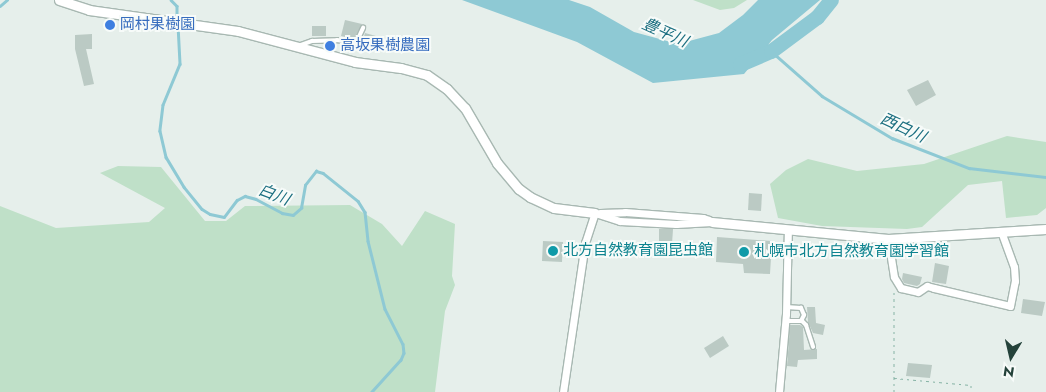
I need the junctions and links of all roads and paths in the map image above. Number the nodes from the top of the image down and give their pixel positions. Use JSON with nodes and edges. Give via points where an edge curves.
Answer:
{"nodes":[{"id":1,"x":59,"y":0,"type":"edge"},
{"id":2,"x":363,"y":28,"type":"dead end"},
{"id":3,"x":294,"y":48,"type":"junction"},
{"id":4,"x":595,"y":213,"type":"junction"},
{"id":5,"x":712,"y":222,"type":"joint"},
{"id":6,"x":788,"y":229,"type":"junction"},
{"id":7,"x":1046,"y":229,"type":"edge"},
{"id":8,"x":1001,"y":232,"type":"junction"},
{"id":9,"x":888,"y":239,"type":"junction"},
{"id":10,"x":894,"y":277,"type":"junction"},
{"id":11,"x":786,"y":307,"type":"junction"},
{"id":12,"x":786,"y":321,"type":"junction"},
{"id":13,"x":802,"y":321,"type":"junction"},
{"id":14,"x":812,"y":347,"type":"dead end"},
{"id":15,"x":893,"y":378,"type":"junction"},
{"id":16,"x":563,"y":392,"type":"edge"},
{"id":17,"x":779,"y":392,"type":"edge"},
{"id":18,"x":894,"y":392,"type":"edge"},
{"id":19,"x":971,"y":392,"type":"edge"}],
"edges":[{"from":1,"to":3,"type":"street","via":[[89,10],[238,31]]},
{"from":2,"to":3,"type":"lane","via":[[356,43],[321,41]]},
{"from":3,"to":4,"type":"street","via":[[426,75],[447,89],[465,108],[497,163],[519,190],[554,208]]},
{"from":4,"to":5,"type":"street","via":[[620,221]]},
{"from":4,"to":16,"type":"street","via":[[585,243]]},
{"from":5,"to":6,"type":"street"},
{"from":6,"to":9,"type":"street"},
{"from":6,"to":11,"type":"street"},
{"from":7,"to":8,"type":"street"},
{"from":8,"to":9,"type":"street"},
{"from":8,"to":10,"type":"street","via":[[1014,267],[1010,306],[927,286],[918,292],[901,288]]},
{"from":9,"to":10,"type":"street"},
{"from":10,"to":15,"type":"path"},
{"from":11,"to":12,"type":"street"},
{"from":11,"to":13,"type":"lane","via":[[801,308]]},
{"from":12,"to":13,"type":"lane"},
{"from":12,"to":17,"type":"street"},
{"from":13,"to":14,"type":"lane"},
{"from":15,"to":18,"type":"path"},
{"from":15,"to":19,"type":"path","via":[[971,385]]}]}
